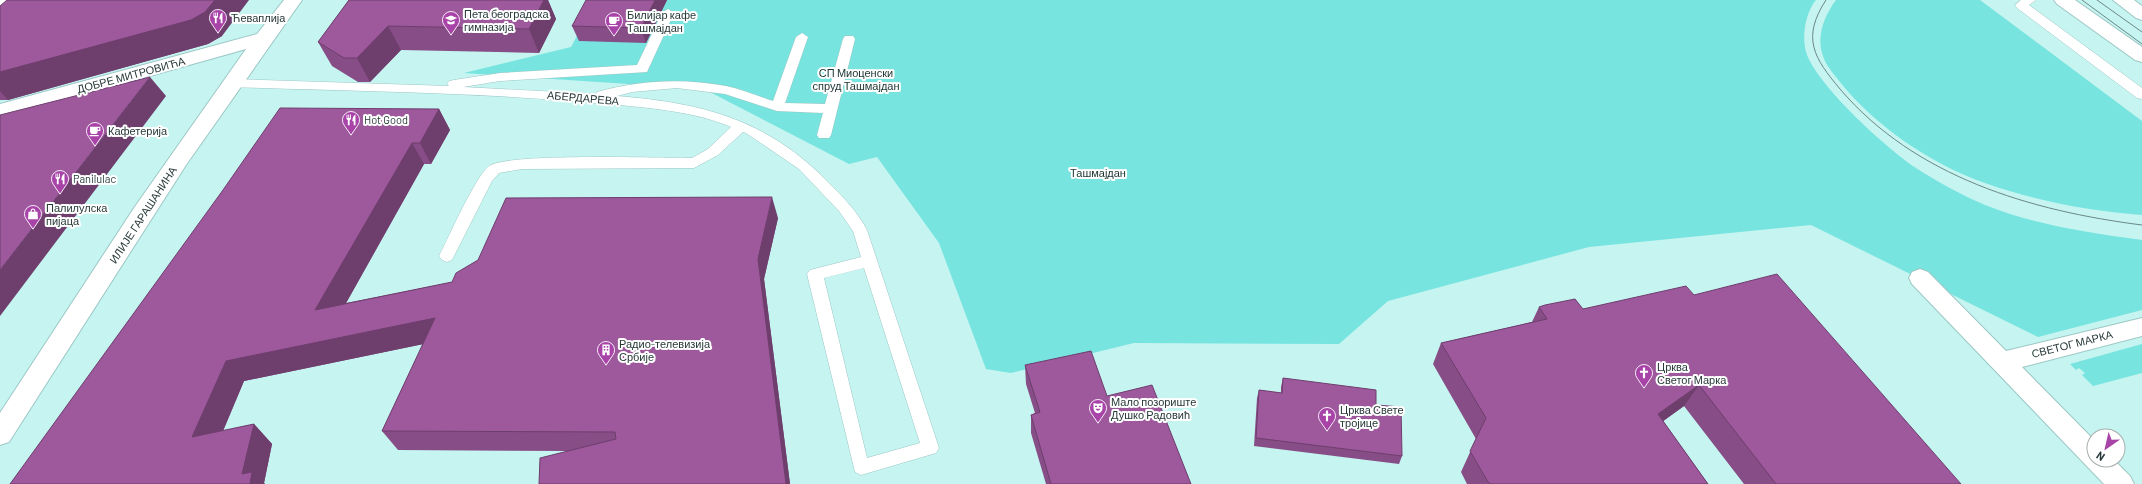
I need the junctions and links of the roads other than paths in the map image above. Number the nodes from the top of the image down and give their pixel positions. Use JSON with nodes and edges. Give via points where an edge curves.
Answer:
{"nodes":[{"id":1,"x":5,"y":0,"type":"edge"},
{"id":2,"x":292,"y":0,"type":"edge"},
{"id":3,"x":2030,"y":0,"type":"edge"},
{"id":4,"x":2063,"y":0,"type":"edge"},
{"id":5,"x":2122,"y":0,"type":"edge"},
{"id":6,"x":0,"y":5,"type":"edge"},
{"id":7,"x":668,"y":13,"type":"dead end"},
{"id":8,"x":2142,"y":14,"type":"edge"},
{"id":9,"x":802,"y":37,"type":"dead end"},
{"id":10,"x":262,"y":39,"type":"junction"},
{"id":11,"x":849,"y":39,"type":"dead end"},
{"id":12,"x":2142,"y":56,"type":"edge"},
{"id":13,"x":230,"y":83,"type":"junction"},
{"id":14,"x":423,"y":89,"type":"junction"},
{"id":15,"x":2142,"y":95,"type":"edge"},
{"id":16,"x":590,"y":98,"type":"junction"},
{"id":17,"x":777,"y":107,"type":"junction"},
{"id":18,"x":831,"y":109,"type":"junction"},
{"id":19,"x":0,"y":111,"type":"edge"},
{"id":20,"x":741,"y":126,"type":"junction"},
{"id":21,"x":824,"y":135,"type":"dead end"},
{"id":22,"x":447,"y":256,"type":"dead end"},
{"id":23,"x":868,"y":261,"type":"junction"},
{"id":24,"x":1920,"y":278,"type":"dead end"},
{"id":25,"x":2142,"y":326,"type":"edge"},
{"id":26,"x":2002,"y":362,"type":"junction"},
{"id":27,"x":0,"y":434,"type":"edge"},
{"id":28,"x":2086,"y":449,"type":"edge"},
{"id":29,"x":2105,"y":468,"type":"edge"},
{"id":30,"x":2121,"y":484,"type":"edge"}],
"edges":[{"from":1,"to":6,"type":"lane"},
{"from":2,"to":10,"type":"street","name":"ИЛИЈЕ ГАРАШАНИНА"},
{"from":3,"to":15,"type":"lane","via":[[2021,5]]},
{"from":4,"to":12,"type":"street"},
{"from":5,"to":8,"type":"street"},
{"from":7,"to":14,"type":"lane","via":[[642,69],[500,77]]},
{"from":9,"to":17,"type":"lane"},
{"from":10,"to":13,"type":"street","name":"ИЛИЈЕ ГАРАШАНИНА"},
{"from":10,"to":19,"type":"street","name":"ДОБРЕ МИТРОВИЋА"},
{"from":11,"to":18,"type":"lane"},
{"from":13,"to":14,"type":"lane","name":"АБЕРДАРЕВА"},
{"from":13,"to":27,"type":"street","name":"ИЛИЈЕ ГАРАШАНИНА"},
{"from":14,"to":16,"type":"lane","name":"АБЕРДАРЕВА"},
{"from":16,"to":17,"type":"lane","via":[[632,88],[677,84],[726,90]]},
{"from":16,"to":20,"type":"lane","name":"АБЕРДАРЕВА","via":[[691,111],[725,119]]},
{"from":17,"to":18,"type":"lane"},
{"from":18,"to":21,"type":"lane"},
{"from":20,"to":22,"type":"lane","via":[[713,152],[694,163],[522,164],[495,169],[486,178]]},
{"from":20,"to":23,"type":"lane","name":"АБЕРДАРЕВА","via":[[804,166],[844,206],[860,230]]},
{"from":23,"to":23,"type":"lane","name":"АБЕРДАРЕВА","via":[[930,448],[861,467],[815,274]]},
{"from":24,"to":26,"type":"street"},
{"from":25,"to":26,"type":"street","name":"СВЕТОГ МАРКА"},
{"from":26,"to":28,"type":"street"},
{"from":29,"to":30,"type":"street"}]}
